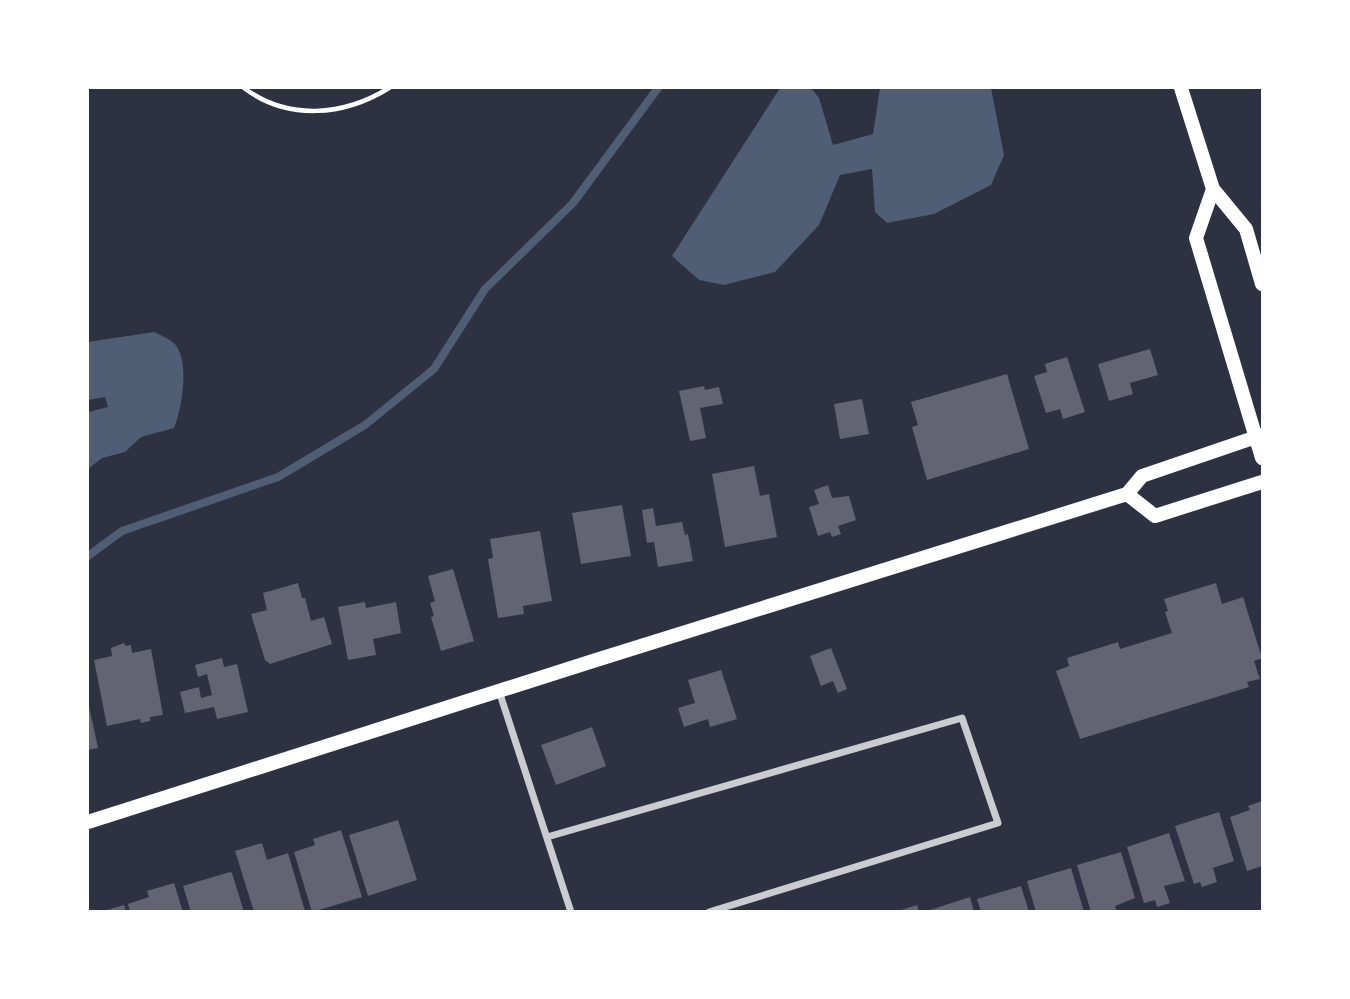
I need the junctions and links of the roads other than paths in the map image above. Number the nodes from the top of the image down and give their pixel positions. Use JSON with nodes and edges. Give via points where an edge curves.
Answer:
{"nodes":[{"id":1,"x":1181,"y":88,"type":"edge"},
{"id":2,"x":1213,"y":189,"type":"junction"},
{"id":3,"x":1262,"y":284,"type":"edge"},
{"id":4,"x":1259,"y":436,"type":"edge"},
{"id":5,"x":1262,"y":458,"type":"edge"},
{"id":6,"x":1262,"y":482,"type":"edge"},
{"id":7,"x":1127,"y":494,"type":"junction"},
{"id":8,"x":499,"y":691,"type":"junction"},
{"id":9,"x":88,"y":822,"type":"edge"},
{"id":10,"x":547,"y":837,"type":"junction"},
{"id":11,"x":571,"y":912,"type":"edge"},
{"id":12,"x":709,"y":912,"type":"edge"}],
"edges":[{"from":1,"to":2,"type":"main road"},
{"from":2,"to":3,"type":"main road","via":[[1246,229]]},
{"from":2,"to":4,"type":"main road","via":[[1196,238]]},
{"from":4,"to":5,"type":"main road"},
{"from":4,"to":7,"type":"main road","via":[[1142,476]]},
{"from":6,"to":7,"type":"main road","via":[[1155,516]]},
{"from":7,"to":8,"type":"main road"},
{"from":8,"to":9,"type":"main road"},
{"from":8,"to":10,"type":"street"},
{"from":10,"to":11,"type":"street"},
{"from":10,"to":12,"type":"street","via":[[962,718],[998,823]]}]}
